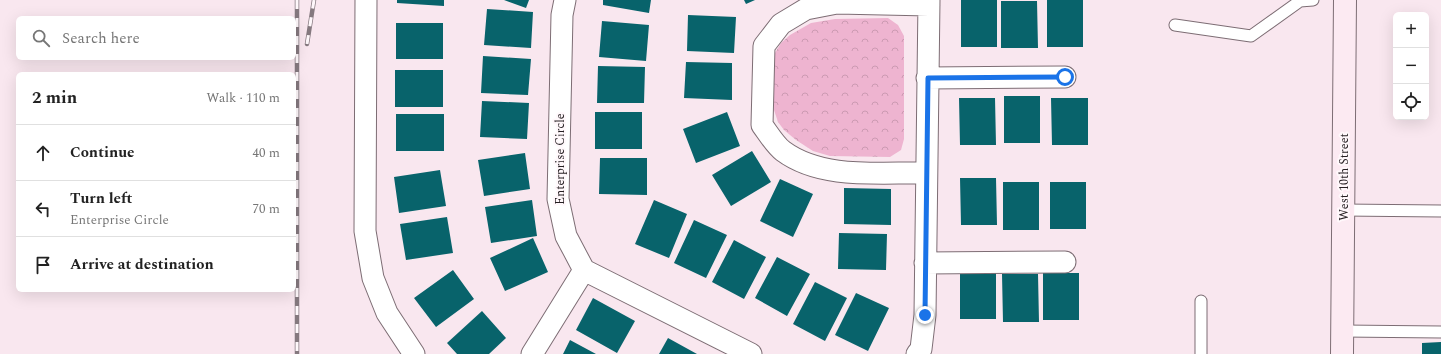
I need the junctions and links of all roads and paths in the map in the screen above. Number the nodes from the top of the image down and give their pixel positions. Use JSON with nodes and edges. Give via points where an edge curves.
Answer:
{"nodes":[{"id":1,"x":366,"y":0,"type":"edge"},
{"id":2,"x":565,"y":0,"type":"edge"},
{"id":3,"x":1313,"y":0,"type":"edge"},
{"id":4,"x":1345,"y":0,"type":"edge"},
{"id":5,"x":929,"y":3,"type":"edge"},
{"id":6,"x":1176,"y":25,"type":"dead end"},
{"id":7,"x":1065,"y":77,"type":"dead end"},
{"id":8,"x":928,"y":78,"type":"junction"},
{"id":9,"x":926,"y":173,"type":"junction"},
{"id":10,"x":1344,"y":210,"type":"junction"},
{"id":11,"x":1441,"y":211,"type":"edge"},
{"id":12,"x":1065,"y":262,"type":"dead end"},
{"id":13,"x":925,"y":263,"type":"junction"},
{"id":14,"x":584,"y":270,"type":"junction"},
{"id":15,"x":1201,"y":301,"type":"dead end"},
{"id":16,"x":1343,"y":331,"type":"junction"},
{"id":17,"x":1441,"y":332,"type":"edge"},
{"id":18,"x":747,"y":353,"type":"edge"},
{"id":19,"x":414,"y":354,"type":"edge"},
{"id":20,"x":532,"y":354,"type":"edge"},
{"id":21,"x":917,"y":354,"type":"edge"},
{"id":22,"x":1201,"y":354,"type":"edge"},
{"id":23,"x":1342,"y":354,"type":"edge"}],
"edges":[{"from":1,"to":19,"type":"street","via":[[365,231],[373,278],[387,313]]},
{"from":2,"to":14,"type":"street","name":"Enterprise Circle","via":[[562,15],[558,198],[566,236]]},
{"from":3,"to":6,"type":"lane","via":[[1300,2],[1251,36]]},
{"from":4,"to":10,"type":"main road","name":"West 10th Street"},
{"from":5,"to":8,"type":"street"},
{"from":5,"to":9,"type":"street","via":[[837,3],[806,9],[781,24],[764,46],[762,125],[782,151],[806,164],[840,172]]},
{"from":7,"to":8,"type":"street"},
{"from":8,"to":9,"type":"street"},
{"from":9,"to":13,"type":"street"},
{"from":10,"to":11,"type":"lane"},
{"from":10,"to":16,"type":"main road","name":"West 10th Street"},
{"from":12,"to":13,"type":"street"},
{"from":13,"to":21,"type":"street","via":[[925,315],[921,349]]},
{"from":14,"to":18,"type":"street"},
{"from":14,"to":20,"type":"street"},
{"from":15,"to":22,"type":"lane"},
{"from":16,"to":17,"type":"lane"},
{"from":16,"to":23,"type":"main road","name":"West 10th Street"}]}
